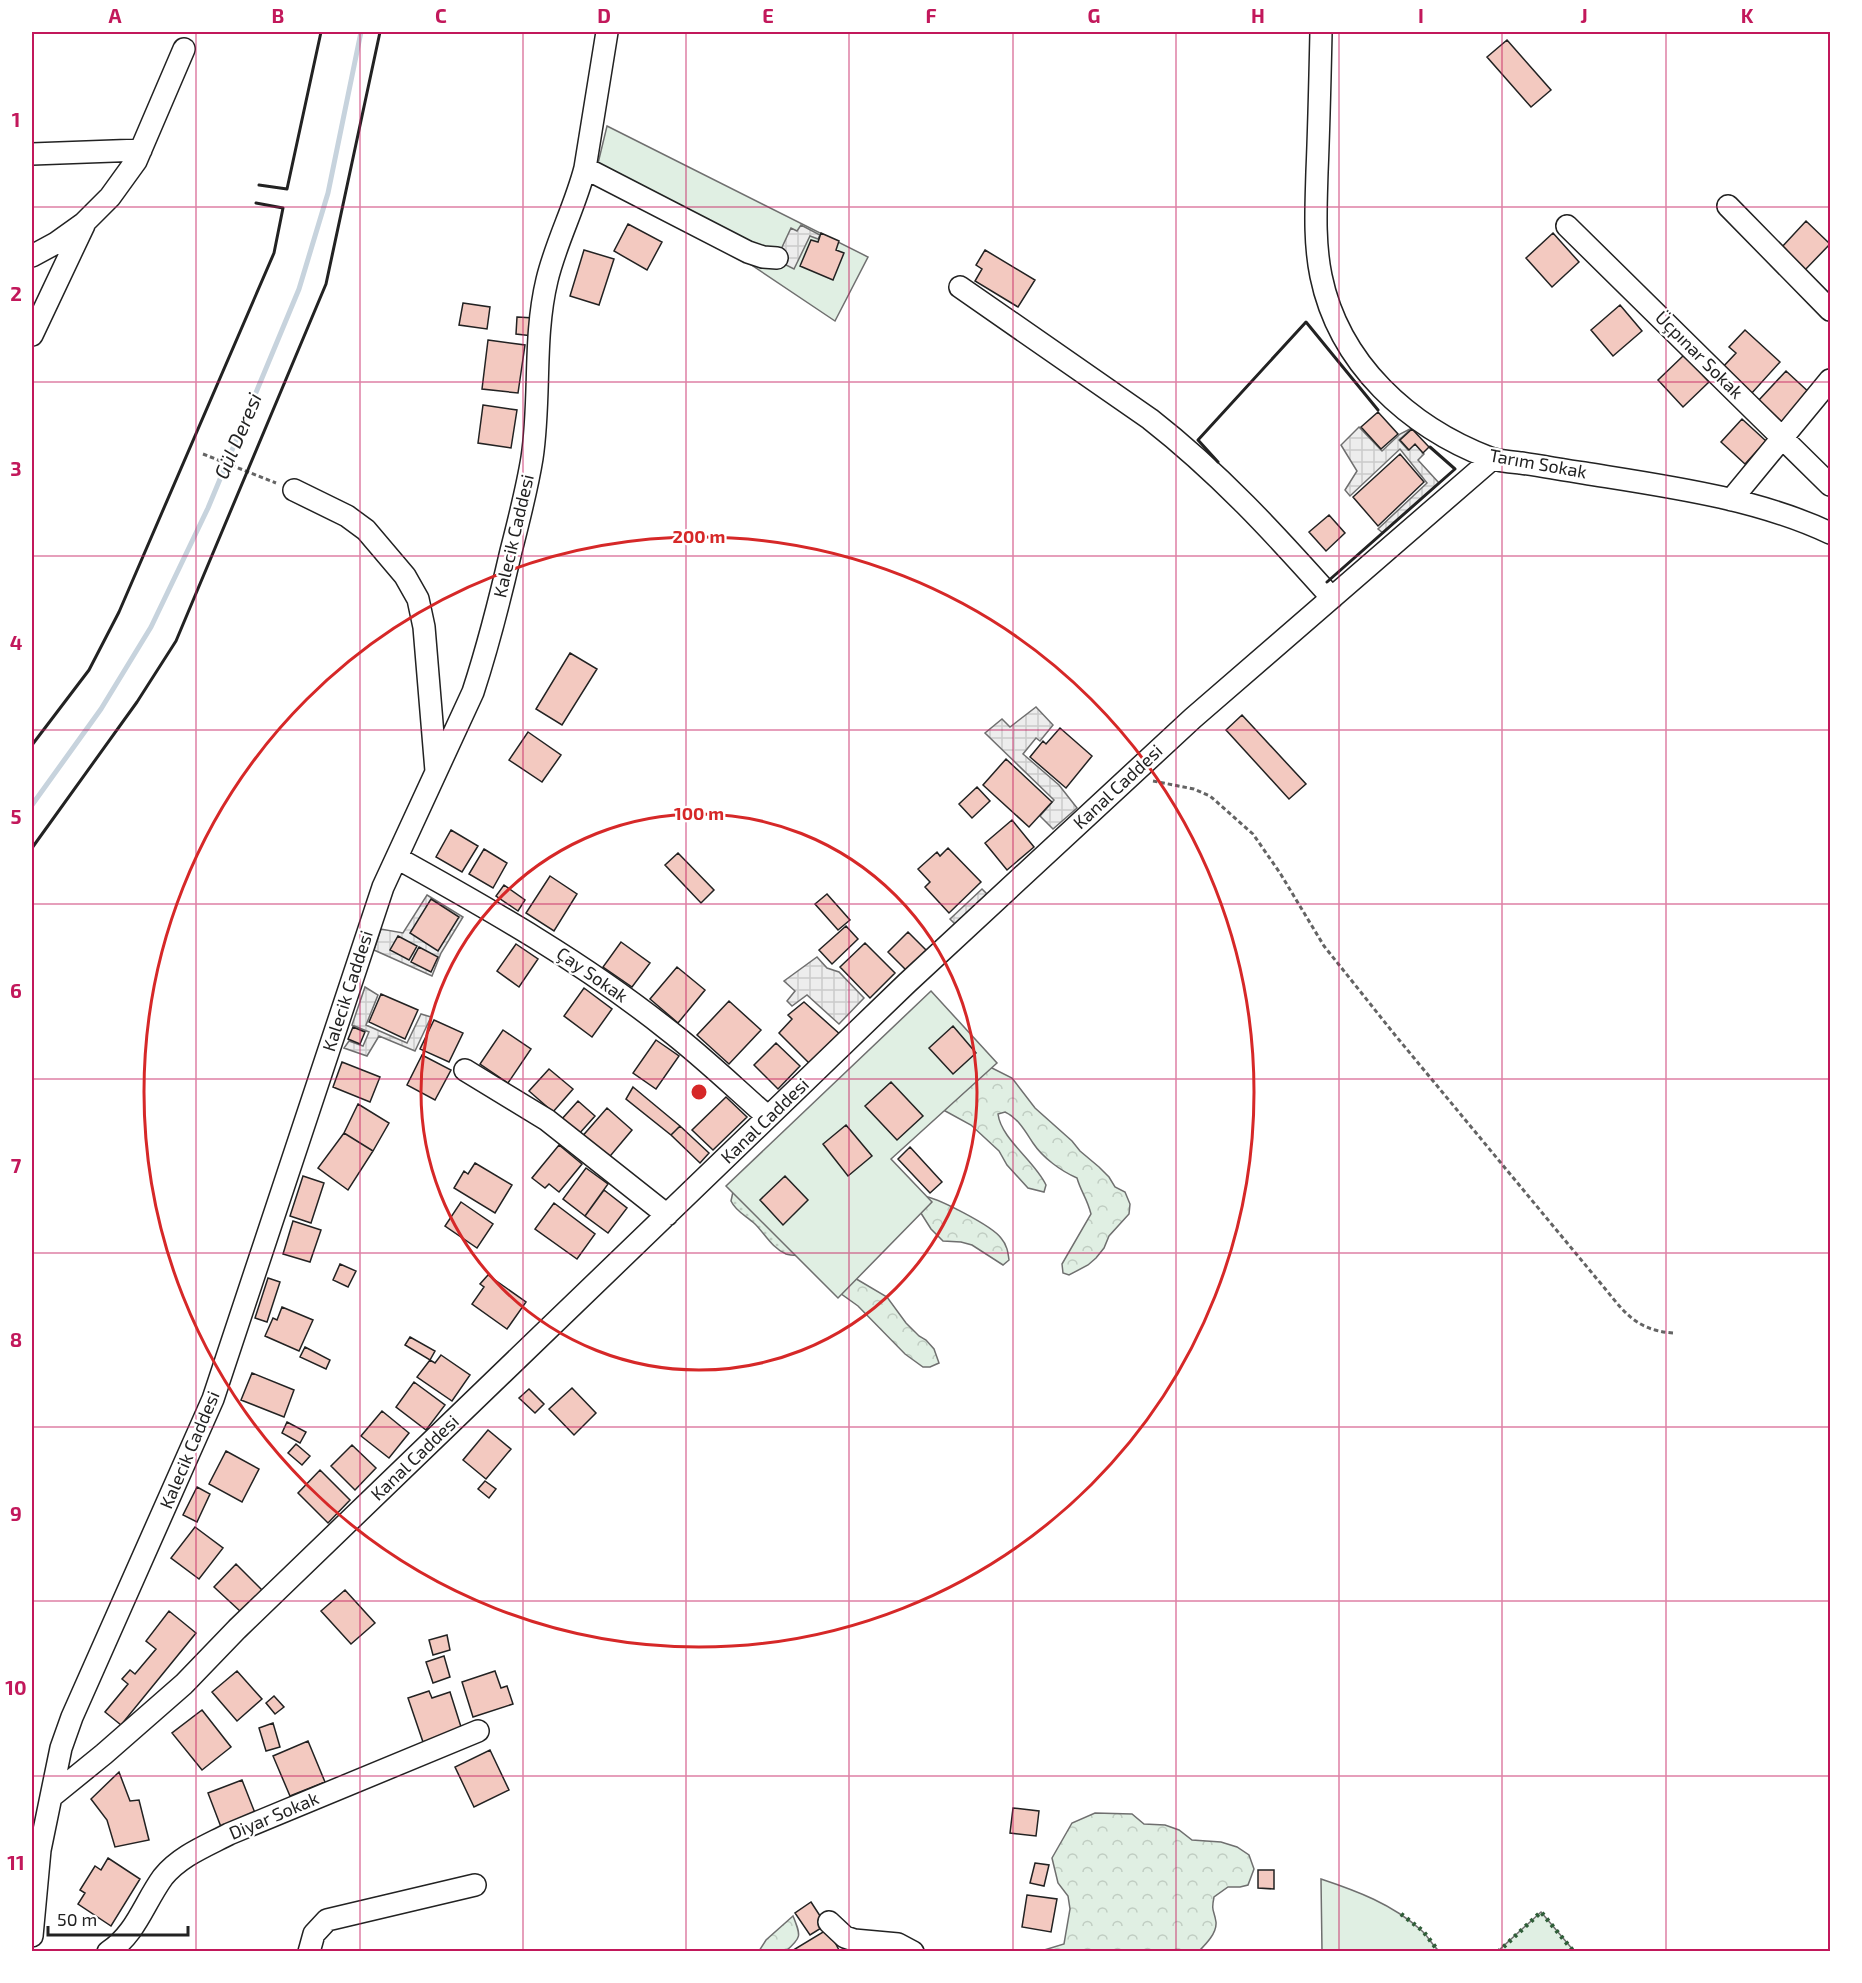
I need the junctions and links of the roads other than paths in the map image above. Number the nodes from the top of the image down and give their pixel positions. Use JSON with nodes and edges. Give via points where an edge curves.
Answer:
{"nodes":[{"id":1,"x":607,"y":32,"type":"edge"},
{"id":2,"x":1321,"y":32,"type":"edge"},
{"id":3,"x":184,"y":49,"type":"dead end"},
{"id":4,"x":141,"y":150,"type":"junction"},
{"id":5,"x":32,"y":154,"type":"edge"},
{"id":6,"x":585,"y":168,"type":"junction"},
{"id":7,"x":1728,"y":206,"type":"dead end"},
{"id":8,"x":84,"y":224,"type":"junction"},
{"id":9,"x":1567,"y":226,"type":"dead end"},
{"id":10,"x":32,"y":256,"type":"edge"},
{"id":11,"x":777,"y":258,"type":"dead end"},
{"id":12,"x":960,"y":286,"type":"dead end"},
{"id":13,"x":1830,"y":310,"type":"edge"},
{"id":14,"x":32,"y":336,"type":"edge"},
{"id":15,"x":1830,"y":380,"type":"edge"},
{"id":16,"x":1782,"y":438,"type":"junction"},
{"id":17,"x":1492,"y":459,"type":"junction"},
{"id":18,"x":1830,"y":485,"type":"edge"},
{"id":19,"x":294,"y":490,"type":"road end"},
{"id":20,"x":1731,"y":500,"type":"junction"},
{"id":21,"x":1830,"y":533,"type":"edge"},
{"id":22,"x":1332,"y":598,"type":"junction"},
{"id":23,"x":436,"y":774,"type":"junction"},
{"id":24,"x":397,"y":858,"type":"junction"},
{"id":25,"x":465,"y":1070,"type":"dead end"},
{"id":26,"x":768,"y":1117,"type":"junction"},
{"id":27,"x":666,"y":1215,"type":"junction"},
{"id":28,"x":478,"y":1731,"type":"dead end"},
{"id":29,"x":51,"y":1797,"type":"junction"},
{"id":30,"x":36,"y":1854,"type":"edge"},
{"id":31,"x":475,"y":1885,"type":"dead end"},
{"id":32,"x":829,"y":1922,"type":"dead end"},
{"id":33,"x":32,"y":1936,"type":"edge"},
{"id":34,"x":108,"y":1952,"type":"edge"},
{"id":35,"x":309,"y":1952,"type":"edge"},
{"id":36,"x":913,"y":1952,"type":"edge"}],
"edges":[{"from":1,"to":6,"type":"street","name":"Kalecik Caddesi"},
{"from":2,"to":17,"type":"street","name":"Tarım Sokak","via":[[1316,231],[1321,276],[1331,312],[1356,357],[1398,404],[1422,424]]},
{"from":3,"to":4,"type":"street"},
{"from":4,"to":5,"type":"street"},
{"from":4,"to":8,"type":"street","via":[[110,197]]},
{"from":6,"to":11,"type":"street","via":[[748,252]]},
{"from":6,"to":23,"type":"street","name":"Kalecik Caddesi","via":[[547,280],[532,458],[495,618],[473,692]]},
{"from":7,"to":13,"type":"street"},
{"from":8,"to":10,"type":"street"},
{"from":8,"to":14,"type":"street"},
{"from":9,"to":16,"type":"street","name":"Üçpınar Sokak"},
{"from":12,"to":22,"type":"street","via":[[1180,442],[1216,473]]},
{"from":15,"to":16,"type":"street"},
{"from":16,"to":18,"type":"street","name":"Üçpınar Sokak"},
{"from":16,"to":20,"type":"street"},
{"from":17,"to":20,"type":"street","name":"Tarım Sokak"},
{"from":17,"to":22,"type":"street","name":"Kanal Caddesi"},
{"from":19,"to":23,"type":"street","via":[[347,516],[366,530],[405,576],[418,599],[424,627]]},
{"from":20,"to":21,"type":"street","name":"Tarım Sokak","via":[[1810,523]]},
{"from":22,"to":26,"type":"street","name":"Kanal Caddesi","via":[[1193,718]]},
{"from":23,"to":24,"type":"street","name":"Kalecik Caddesi"},
{"from":24,"to":26,"type":"street","name":"Çay Sokak","via":[[576,963],[668,1029]]},
{"from":24,"to":29,"type":"street","name":"Kalecik Caddesi","via":[[373,915],[213,1399],[72,1717],[60,1748]]},
{"from":25,"to":27,"type":"street","via":[[547,1120]]},
{"from":26,"to":27,"type":"street","name":"Kanal Caddesi"},
{"from":27,"to":29,"type":"street","name":"Kanal Caddesi","via":[[184,1684]]},
{"from":28,"to":34,"type":"street","name":"Diyar Sokak","via":[[194,1852],[171,1868],[128,1936]]},
{"from":29,"to":30,"type":"street","name":"Kalecik Caddesi"},
{"from":30,"to":33,"type":"street","name":"Kalecik Caddesi"},
{"from":31,"to":35,"type":"street","via":[[327,1920],[314,1934]]},
{"from":32,"to":36,"type":"street","via":[[845,1937],[898,1944]]}]}
